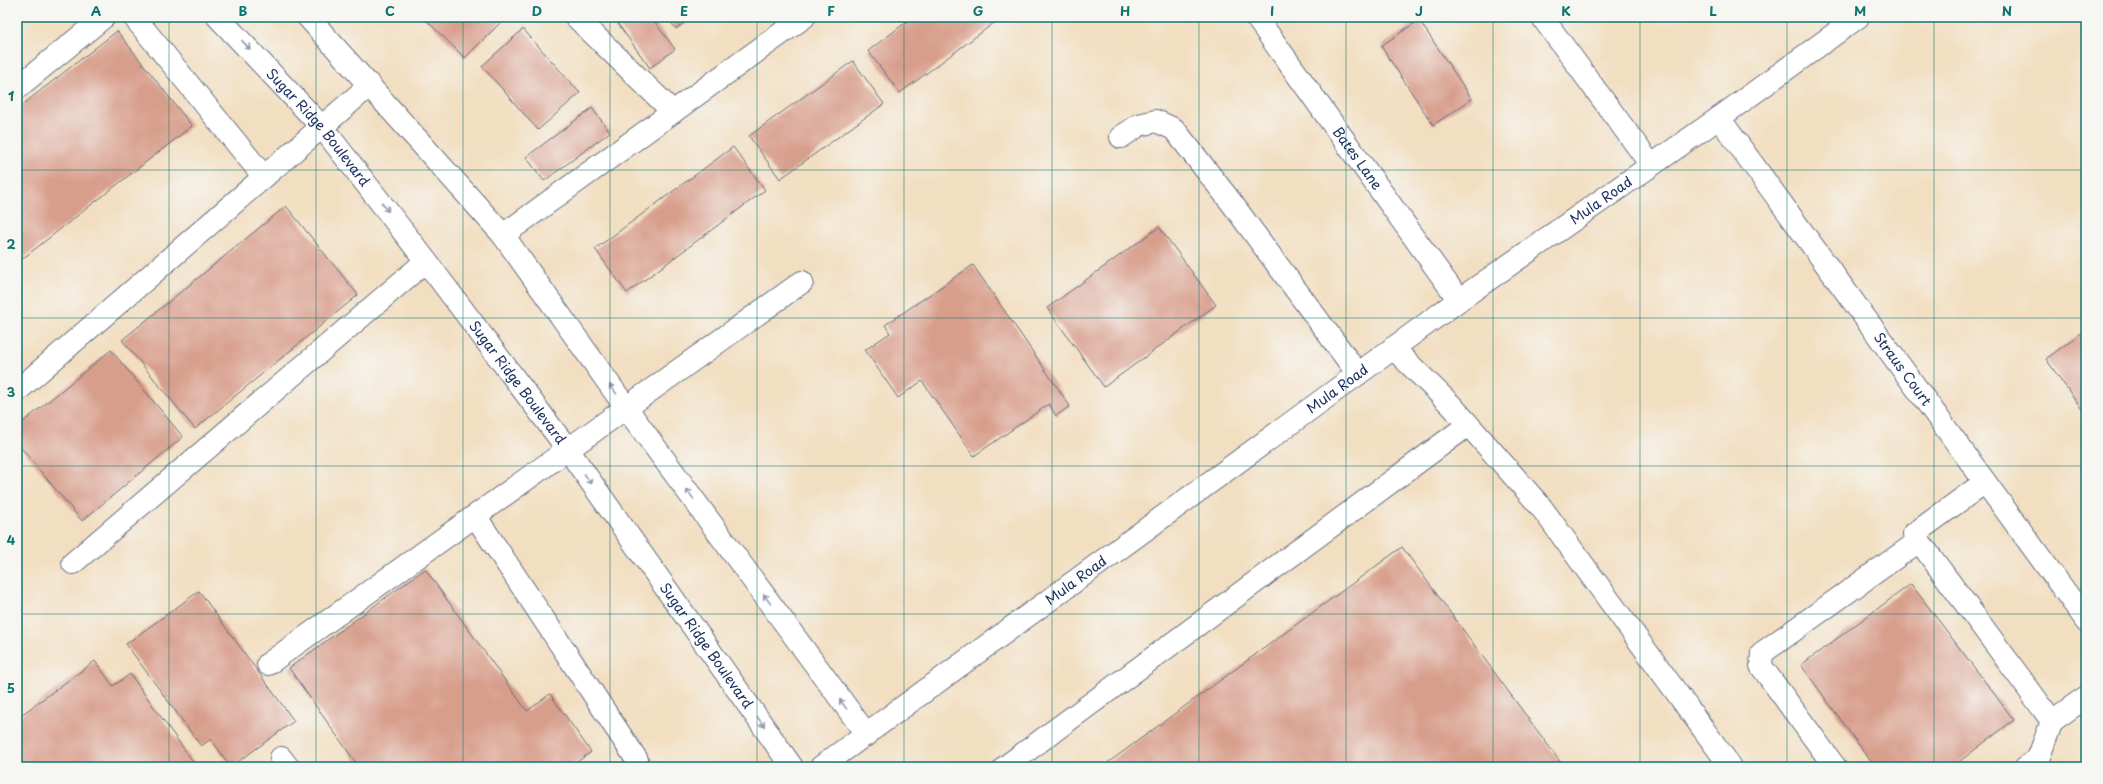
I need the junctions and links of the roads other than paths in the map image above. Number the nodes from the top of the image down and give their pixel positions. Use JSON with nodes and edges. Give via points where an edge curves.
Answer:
{"nodes":[{"id":1,"x":104,"y":17,"type":"edge"},
{"id":2,"x":134,"y":17,"type":"edge"},
{"id":3,"x":218,"y":17,"type":"edge"},
{"id":4,"x":308,"y":17,"type":"edge"},
{"id":5,"x":576,"y":17,"type":"edge"},
{"id":6,"x":804,"y":17,"type":"edge"},
{"id":7,"x":1256,"y":17,"type":"edge"},
{"id":8,"x":1542,"y":17,"type":"edge"},
{"id":9,"x":1858,"y":17,"type":"edge"},
{"id":10,"x":370,"y":85,"type":"junction"},
{"id":11,"x":17,"y":88,"type":"edge"},
{"id":12,"x":673,"y":112,"type":"junction"},
{"id":13,"x":1718,"y":118,"type":"junction"},
{"id":14,"x":322,"y":126,"type":"junction"},
{"id":15,"x":1121,"y":137,"type":"dead end"},
{"id":16,"x":1651,"y":165,"type":"junction"},
{"id":17,"x":264,"y":178,"type":"junction"},
{"id":18,"x":503,"y":236,"type":"junction"},
{"id":19,"x":426,"y":261,"type":"junction"},
{"id":20,"x":802,"y":282,"type":"dead end"},
{"id":21,"x":1459,"y":300,"type":"junction"},
{"id":22,"x":1393,"y":348,"type":"junction"},
{"id":23,"x":1358,"y":374,"type":"junction"},
{"id":24,"x":17,"y":391,"type":"edge"},
{"id":25,"x":627,"y":409,"type":"junction"},
{"id":26,"x":1468,"y":425,"type":"junction"},
{"id":27,"x":568,"y":451,"type":"junction"},
{"id":28,"x":1985,"y":482,"type":"junction"},
{"id":29,"x":476,"y":517,"type":"junction"},
{"id":30,"x":1919,"y":541,"type":"junction"},
{"id":31,"x":73,"y":563,"type":"dead end"},
{"id":32,"x":2086,"y":620,"type":"edge"},
{"id":33,"x":268,"y":664,"type":"dead end"},
{"id":34,"x":2086,"y":697,"type":"edge"},
{"id":35,"x":2052,"y":721,"type":"junction"},
{"id":36,"x":867,"y":735,"type":"junction"},
{"id":37,"x":638,"y":767,"type":"edge"},
{"id":38,"x":792,"y":767,"type":"edge"},
{"id":39,"x":821,"y":767,"type":"edge"},
{"id":40,"x":1005,"y":767,"type":"edge"},
{"id":41,"x":1731,"y":767,"type":"edge"},
{"id":42,"x":1835,"y":767,"type":"edge"},
{"id":43,"x":2026,"y":767,"type":"edge"}],
"edges":[{"from":1,"to":11,"type":"street"},
{"from":2,"to":17,"type":"street"},
{"from":3,"to":14,"type":"street","name":"Sugar Ridge Boulevard","one_way":true},
{"from":4,"to":10,"type":"street"},
{"from":5,"to":12,"type":"street"},
{"from":6,"to":12,"type":"street"},
{"from":7,"to":21,"type":"street","name":"Bates Lane"},
{"from":8,"to":16,"type":"street"},
{"from":9,"to":13,"type":"street","name":"Mula Road"},
{"from":10,"to":14,"type":"street"},
{"from":10,"to":18,"type":"street"},
{"from":12,"to":18,"type":"street"},
{"from":13,"to":16,"type":"street","name":"Mula Road"},
{"from":13,"to":28,"type":"street","name":"Straus Court"},
{"from":14,"to":17,"type":"street"},
{"from":14,"to":19,"type":"street","name":"Sugar Ridge Boulevard","one_way":true},
{"from":15,"to":23,"type":"street","via":[[1139,125],[1156,121],[1174,129]]},
{"from":16,"to":21,"type":"street","name":"Mula Road"},
{"from":17,"to":24,"type":"street"},
{"from":25,"to":18,"type":"street","one_way":true},
{"from":19,"to":27,"type":"street","name":"Sugar Ridge Boulevard"},
{"from":19,"to":31,"type":"street"},
{"from":20,"to":25,"type":"street"},
{"from":21,"to":22,"type":"street","name":"Mula Road"},
{"from":22,"to":23,"type":"street","name":"Mula Road"},
{"from":22,"to":26,"type":"street"},
{"from":23,"to":36,"type":"street","name":"Mula Road"},
{"from":25,"to":27,"type":"street"},
{"from":36,"to":25,"type":"street","one_way":true},
{"from":26,"to":40,"type":"street"},
{"from":26,"to":41,"type":"street","via":[[1542,508]]},
{"from":27,"to":29,"type":"street"},
{"from":27,"to":38,"type":"street","name":"Sugar Ridge Boulevard","one_way":true},
{"from":28,"to":30,"type":"street","via":[[1914,534]]},
{"from":28,"to":32,"type":"street","name":"Straus Court"},
{"from":29,"to":33,"type":"street"},
{"from":29,"to":37,"type":"street","via":[[638,760]]},
{"from":30,"to":35,"type":"street"},
{"from":30,"to":42,"type":"street","via":[[1762,653],[1761,666]]},
{"from":34,"to":35,"type":"street"},
{"from":35,"to":43,"type":"street","via":[[2038,759]]},
{"from":36,"to":39,"type":"street","name":"Mula Road"}]}
